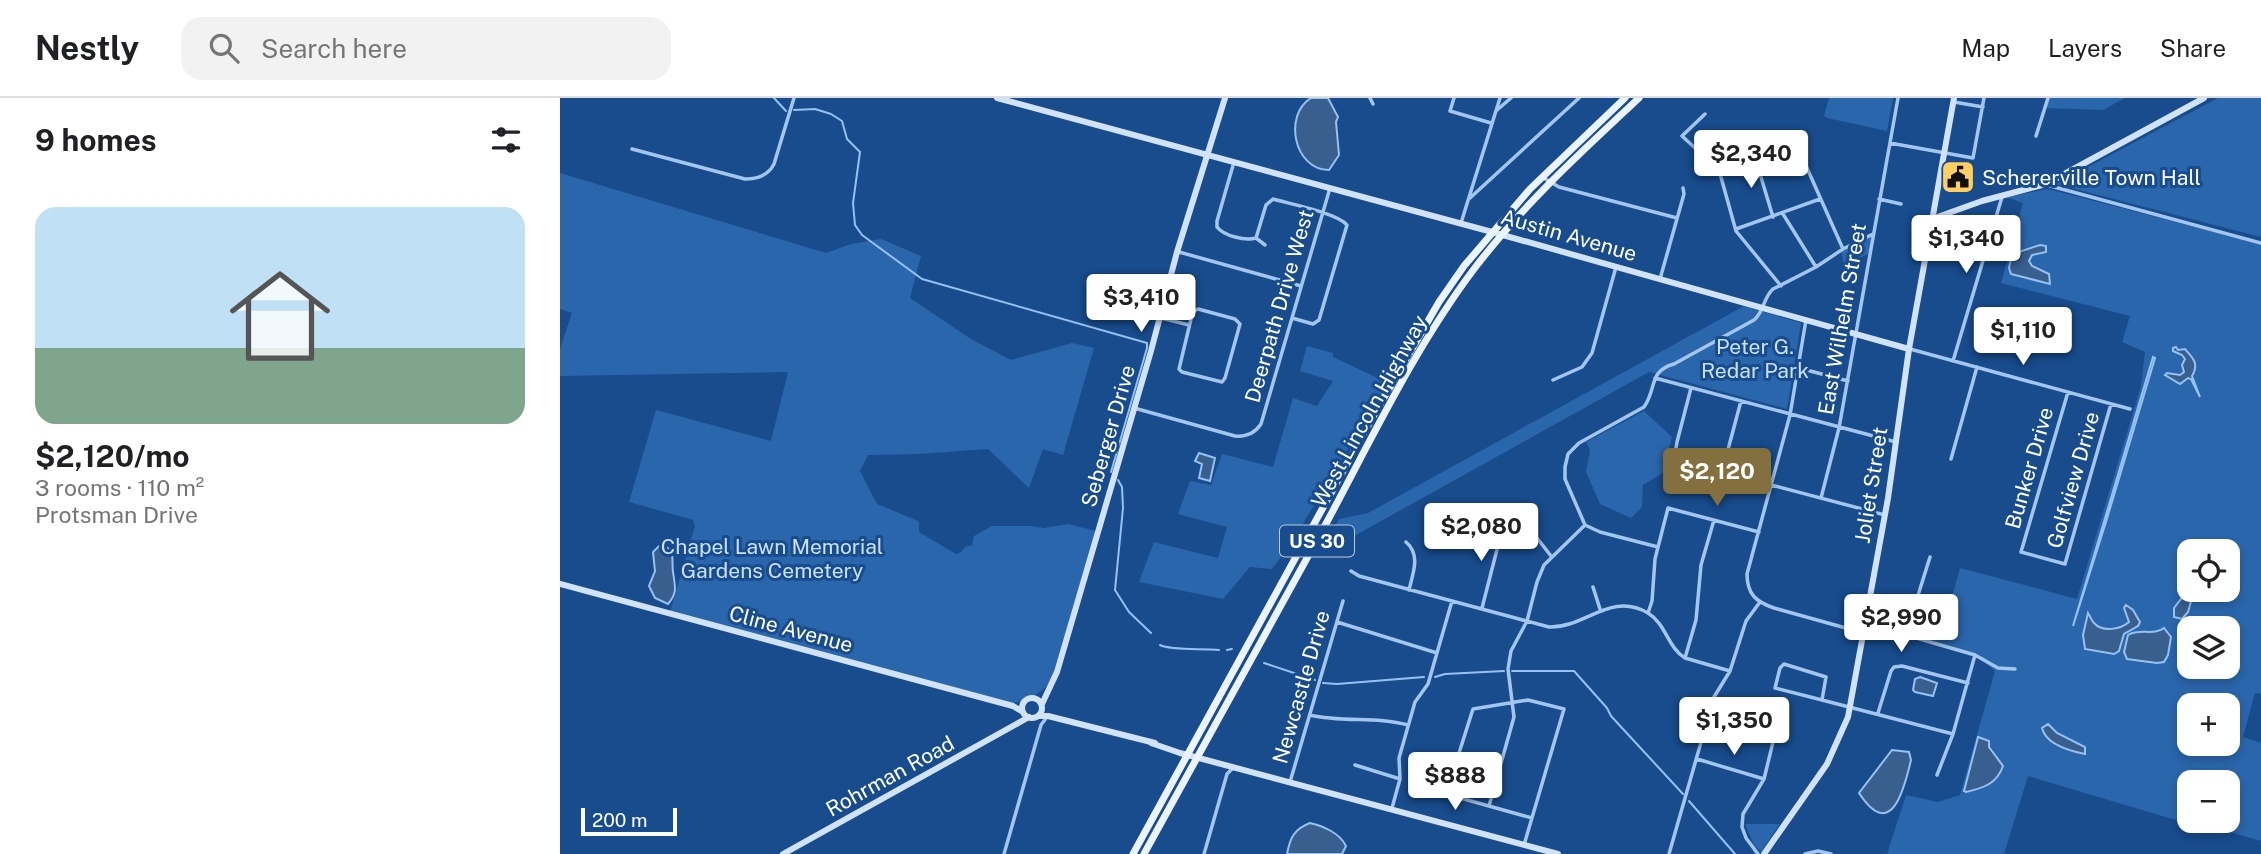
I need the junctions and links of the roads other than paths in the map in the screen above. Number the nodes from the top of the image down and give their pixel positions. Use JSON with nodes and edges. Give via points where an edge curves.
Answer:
{"nodes":[{"id":1,"x":794,"y":98,"type":"edge"},
{"id":2,"x":997,"y":98,"type":"edge"},
{"id":3,"x":1225,"y":98,"type":"edge"},
{"id":4,"x":1370,"y":98,"type":"edge"},
{"id":5,"x":1454,"y":98,"type":"edge"},
{"id":6,"x":1500,"y":98,"type":"edge"},
{"id":7,"x":1511,"y":98,"type":"edge"},
{"id":8,"x":1579,"y":98,"type":"edge"},
{"id":9,"x":1625,"y":98,"type":"edge"},
{"id":10,"x":1639,"y":98,"type":"edge"},
{"id":11,"x":1898,"y":98,"type":"edge"},
{"id":12,"x":1984,"y":98,"type":"edge"},
{"id":13,"x":2048,"y":98,"type":"edge"},
{"id":14,"x":2204,"y":98,"type":"edge"},
{"id":15,"x":1953,"y":100,"type":"edge"},
{"id":16,"x":1373,"y":104,"type":"dead end"},
{"id":17,"x":1983,"y":107,"type":"junction"},
{"id":18,"x":1496,"y":111,"type":"junction"},
{"id":19,"x":1705,"y":114,"type":"dead end"},
{"id":20,"x":1492,"y":123,"type":"junction"},
{"id":21,"x":2036,"y":136,"type":"dead end"},
{"id":22,"x":1890,"y":143,"type":"junction"},
{"id":23,"x":632,"y":149,"type":"dead end"},
{"id":24,"x":1944,"y":153,"type":"junction"},
{"id":25,"x":1754,"y":154,"type":"junction"},
{"id":26,"x":1208,"y":155,"type":"junction"},
{"id":27,"x":1234,"y":162,"type":"junction"},
{"id":28,"x":1719,"y":170,"type":"junction"},
{"id":29,"x":1542,"y":176,"type":"junction"},
{"id":30,"x":1550,"y":182,"type":"junction"},
{"id":31,"x":2046,"y":184,"type":"junction"},
{"id":32,"x":1330,"y":188,"type":"junction"},
{"id":33,"x":1684,"y":188,"type":"dead end"},
{"id":34,"x":2002,"y":195,"type":"junction"},
{"id":35,"x":1470,"y":198,"type":"junction"},
{"id":36,"x":1821,"y":199,"type":"junction"},
{"id":37,"x":1879,"y":199,"type":"junction"},
{"id":38,"x":1901,"y":204,"type":"dead end"},
{"id":39,"x":1323,"y":213,"type":"junction"},
{"id":40,"x":1783,"y":214,"type":"junction"},
{"id":41,"x":1773,"y":217,"type":"junction"},
{"id":42,"x":1677,"y":218,"type":"junction"},
{"id":43,"x":1932,"y":219,"type":"junction"},
{"id":44,"x":1461,"y":224,"type":"junction"},
{"id":45,"x":1736,"y":229,"type":"junction"},
{"id":46,"x":1492,"y":232,"type":"junction"},
{"id":47,"x":1873,"y":234,"type":"junction"},
{"id":48,"x":1501,"y":235,"type":"junction"},
{"id":49,"x":1256,"y":238,"type":"junction"},
{"id":50,"x":2261,"y":243,"type":"edge"},
{"id":51,"x":1265,"y":245,"type":"dead end"},
{"id":52,"x":1843,"y":249,"type":"junction"},
{"id":53,"x":1177,"y":252,"type":"junction"},
{"id":54,"x":1616,"y":267,"type":"junction"},
{"id":55,"x":1816,"y":267,"type":"junction"},
{"id":56,"x":1660,"y":279,"type":"junction"},
{"id":57,"x":1301,"y":286,"type":"junction"},
{"id":58,"x":1781,"y":286,"type":"junction"},
{"id":59,"x":1762,"y":308,"type":"junction"},
{"id":60,"x":1159,"y":317,"type":"junction"},
{"id":61,"x":1292,"y":318,"type":"junction"},
{"id":62,"x":1806,"y":320,"type":"junction"},
{"id":63,"x":1189,"y":326,"type":"junction"},
{"id":64,"x":1856,"y":334,"type":"junction"},
{"id":65,"x":1909,"y":349,"type":"junction"},
{"id":66,"x":1953,"y":361,"type":"junction"},
{"id":67,"x":1977,"y":367,"type":"junction"},
{"id":68,"x":1798,"y":368,"type":"junction"},
{"id":69,"x":1655,"y":378,"type":"junction"},
{"id":70,"x":1553,"y":380,"type":"dead end"},
{"id":71,"x":1848,"y":381,"type":"junction"},
{"id":72,"x":1691,"y":388,"type":"junction"},
{"id":73,"x":2068,"y":392,"type":"junction"},
{"id":74,"x":1741,"y":401,"type":"junction"},
{"id":75,"x":2111,"y":404,"type":"junction"},
{"id":76,"x":1134,"y":408,"type":"junction"},
{"id":77,"x":2130,"y":409,"type":"dead end"},
{"id":78,"x":1790,"y":415,"type":"junction"},
{"id":79,"x":1839,"y":428,"type":"junction"},
{"id":80,"x":1896,"y":442,"type":"junction"},
{"id":81,"x":1951,"y":459,"type":"dead end"},
{"id":82,"x":1722,"y":472,"type":"junction"},
{"id":83,"x":1772,"y":485,"type":"junction"},
{"id":84,"x":1821,"y":498,"type":"junction"},
{"id":85,"x":1885,"y":515,"type":"junction"},
{"id":86,"x":1714,"y":520,"type":"junction"},
{"id":87,"x":1585,"y":525,"type":"junction"},
{"id":88,"x":1759,"y":532,"type":"junction"},
{"id":89,"x":1406,"y":542,"type":"dead end"},
{"id":90,"x":1658,"y":547,"type":"junction"},
{"id":91,"x":1551,"y":556,"type":"junction"},
{"id":92,"x":1930,"y":557,"type":"dead end"},
{"id":93,"x":2065,"y":564,"type":"joint"},
{"id":94,"x":1351,"y":571,"type":"dead end"},
{"id":95,"x":560,"y":584,"type":"edge"},
{"id":96,"x":1593,"y":587,"type":"dead end"},
{"id":97,"x":1409,"y":590,"type":"junction"},
{"id":98,"x":1871,"y":595,"type":"junction"},
{"id":99,"x":1343,"y":601,"type":"dead end"},
{"id":100,"x":1452,"y":601,"type":"junction"},
{"id":101,"x":1760,"y":603,"type":"junction"},
{"id":102,"x":1482,"y":609,"type":"junction"},
{"id":103,"x":1600,"y":609,"type":"junction"},
{"id":104,"x":1648,"y":613,"type":"junction"},
{"id":105,"x":1527,"y":621,"type":"junction"},
{"id":106,"x":1337,"y":622,"type":"junction"},
{"id":107,"x":1864,"y":633,"type":"junction"},
{"id":108,"x":1437,"y":653,"type":"junction"},
{"id":109,"x":1975,"y":655,"type":"junction"},
{"id":110,"x":1685,"y":659,"type":"junction"},
{"id":111,"x":2015,"y":669,"type":"dead end"},
{"id":112,"x":1730,"y":671,"type":"junction"},
{"id":113,"x":1968,"y":683,"type":"junction"},
{"id":114,"x":1049,"y":688,"type":"junction"},
{"id":115,"x":1035,"y":698,"type":"junction"},
{"id":116,"x":1822,"y":700,"type":"junction"},
{"id":117,"x":1513,"y":702,"type":"junction"},
{"id":118,"x":1024,"y":703,"type":"junction"},
{"id":119,"x":1042,"y":705,"type":"junction"},
{"id":120,"x":1013,"y":706,"type":"junction"},
{"id":121,"x":1850,"y":708,"type":"junction"},
{"id":122,"x":1878,"y":713,"type":"junction"},
{"id":123,"x":1030,"y":715,"type":"junction"},
{"id":124,"x":1309,"y":715,"type":"junction"},
{"id":125,"x":1048,"y":716,"type":"junction"},
{"id":126,"x":1709,"y":717,"type":"junction"},
{"id":127,"x":1408,"y":724,"type":"junction"},
{"id":128,"x":1041,"y":725,"type":"junction"},
{"id":129,"x":1953,"y":734,"type":"junction"},
{"id":130,"x":1188,"y":754,"type":"junction"},
{"id":131,"x":1197,"y":756,"type":"junction"},
{"id":132,"x":1697,"y":759,"type":"junction"},
{"id":133,"x":1223,"y":763,"type":"junction"},
{"id":134,"x":1355,"y":765,"type":"dead end"},
{"id":135,"x":1235,"y":766,"type":"junction"},
{"id":136,"x":1227,"y":774,"type":"junction"},
{"id":137,"x":1937,"y":775,"type":"dead end"},
{"id":138,"x":1400,"y":779,"type":"junction"},
{"id":139,"x":1764,"y":779,"type":"junction"},
{"id":140,"x":1290,"y":782,"type":"junction"},
{"id":141,"x":1489,"y":806,"type":"junction"},
{"id":142,"x":1392,"y":809,"type":"junction"},
{"id":143,"x":1532,"y":818,"type":"junction"},
{"id":144,"x":1524,"y":845,"type":"junction"},
{"id":145,"x":783,"y":854,"type":"edge"},
{"id":146,"x":1003,"y":854,"type":"edge"},
{"id":147,"x":1133,"y":854,"type":"edge"},
{"id":148,"x":1144,"y":854,"type":"edge"},
{"id":149,"x":1204,"y":854,"type":"edge"},
{"id":150,"x":1558,"y":854,"type":"edge"},
{"id":151,"x":1669,"y":854,"type":"edge"},
{"id":152,"x":1758,"y":854,"type":"edge"},
{"id":153,"x":1764,"y":854,"type":"edge"},
{"id":154,"x":1805,"y":854,"type":"edge"},
{"id":155,"x":1831,"y":854,"type":"edge"}],
"edges":[{"from":1,"to":23,"type":"street","via":[[775,164],[754,179]]},
{"from":2,"to":26,"type":"street","name":"Austin Avenue"},
{"from":3,"to":26,"type":"street","name":"Seberger Drive"},
{"from":4,"to":16,"type":"street"},
{"from":5,"to":20,"type":"street","via":[[1450,111]]},
{"from":6,"to":18,"type":"street"},
{"from":7,"to":18,"type":"street"},
{"from":8,"to":35,"type":"street"},
{"from":9,"to":29,"type":"main road","name":"West Lincoln Highway","number":"US 30"},
{"from":10,"to":30,"type":"main road","name":"West Lincoln Highway","number":"US 30"},
{"from":11,"to":22,"type":"street","name":"East Wilhelm Street"},
{"from":12,"to":17,"type":"street"},
{"from":13,"to":21,"type":"street"},
{"from":14,"to":31,"type":"street"},
{"from":15,"to":17,"type":"street"},
{"from":15,"to":24,"type":"street","name":"Joliet Street"},
{"from":17,"to":24,"type":"street","via":[[1973,158]]},
{"from":18,"to":20,"type":"street"},
{"from":19,"to":28,"type":"street","via":[[1682,136]]},
{"from":20,"to":35,"type":"street"},
{"from":22,"to":24,"type":"street"},
{"from":22,"to":37,"type":"street","name":"East Wilhelm Street"},
{"from":24,"to":43,"type":"street","name":"Joliet Street"},
{"from":25,"to":28,"type":"street"},
{"from":25,"to":36,"type":"street","via":[[1777,149],[1803,159]]},
{"from":25,"to":41,"type":"street"},
{"from":26,"to":27,"type":"street","name":"Austin Avenue"},
{"from":26,"to":53,"type":"street","name":"Seberger Drive"},
{"from":27,"to":32,"type":"street","name":"Austin Avenue"},
{"from":27,"to":49,"type":"street","via":[[1217,227],[1249,240]]},
{"from":28,"to":45,"type":"street"},
{"from":29,"to":30,"type":"street"},
{"from":29,"to":46,"type":"main road","name":"West Lincoln Highway","number":"US 30"},
{"from":30,"to":42,"type":"street"},
{"from":30,"to":48,"type":"main road","name":"West Lincoln Highway","number":"US 30"},
{"from":31,"to":34,"type":"street"},
{"from":31,"to":50,"type":"street"},
{"from":32,"to":39,"type":"street","name":"Deerpath Drive West"},
{"from":32,"to":44,"type":"street","name":"Austin Avenue"},
{"from":33,"to":42,"type":"street"},
{"from":34,"to":43,"type":"street"},
{"from":34,"to":66,"type":"street"},
{"from":35,"to":44,"type":"street"},
{"from":36,"to":40,"type":"street"},
{"from":36,"to":52,"type":"street"},
{"from":37,"to":38,"type":"street"},
{"from":37,"to":47,"type":"street","name":"East Wilhelm Street"},
{"from":39,"to":49,"type":"street","via":[[1269,200]]},
{"from":39,"to":57,"type":"street","name":"Deerpath Drive West"},
{"from":39,"to":61,"type":"street","via":[[1347,225],[1340,255],[1320,320],[1313,324]]},
{"from":40,"to":41,"type":"street"},
{"from":40,"to":55,"type":"street"},
{"from":41,"to":45,"type":"street"},
{"from":42,"to":56,"type":"street"},
{"from":43,"to":65,"type":"street","name":"Joliet Street"},
{"from":44,"to":46,"type":"street","name":"Austin Avenue"},
{"from":45,"to":58,"type":"street"},
{"from":46,"to":48,"type":"street","name":"Austin Avenue"},
{"from":46,"to":130,"type":"main road","name":"West Lincoln Highway","number":"US 30","via":[[1457,275],[1411,348]]},
{"from":47,"to":52,"type":"street"},
{"from":47,"to":64,"type":"street","name":"East Wilhelm Street"},
{"from":48,"to":54,"type":"street","name":"Austin Avenue"},
{"from":48,"to":131,"type":"main road","name":"West Lincoln Highway","number":"US 30","via":[[1423,348]]},
{"from":49,"to":51,"type":"street"},
{"from":52,"to":55,"type":"street"},
{"from":53,"to":57,"type":"street"},
{"from":53,"to":60,"type":"street","name":"Seberger Drive"},
{"from":54,"to":56,"type":"street","name":"Austin Avenue"},
{"from":54,"to":70,"type":"street","via":[[1592,353],[1583,367]]},
{"from":55,"to":58,"type":"street"},
{"from":56,"to":59,"type":"street","name":"Austin Avenue"},
{"from":57,"to":61,"type":"street","name":"Deerpath Drive West"},
{"from":58,"to":59,"type":"street","via":[[1768,294]]},
{"from":59,"to":62,"type":"street","name":"Austin Avenue"},
{"from":59,"to":69,"type":"street","via":[[1754,320],[1662,367]]},
{"from":60,"to":63,"type":"street"},
{"from":60,"to":76,"type":"street","name":"Seberger Drive"},
{"from":61,"to":76,"type":"street","name":"Deerpath Drive West","via":[[1261,424],[1253,433],[1236,436]]},
{"from":62,"to":64,"type":"street","name":"Austin Avenue"},
{"from":62,"to":68,"type":"street"},
{"from":63,"to":63,"type":"street","via":[[1179,369],[1224,381],[1240,324],[1198,309]]},
{"from":64,"to":65,"type":"street","name":"Austin Avenue"},
{"from":64,"to":71,"type":"street","name":"East Wilhelm Street"},
{"from":65,"to":66,"type":"street","name":"Austin Avenue"},
{"from":65,"to":80,"type":"street","name":"Joliet Street"},
{"from":66,"to":67,"type":"street","name":"Austin Avenue"},
{"from":67,"to":73,"type":"street","name":"Austin Avenue"},
{"from":67,"to":81,"type":"street"},
{"from":68,"to":71,"type":"street"},
{"from":68,"to":78,"type":"street"},
{"from":69,"to":72,"type":"street"},
{"from":69,"to":87,"type":"street","via":[[1644,407],[1579,443],[1568,454],[1565,480]]},
{"from":71,"to":79,"type":"street","name":"East Wilhelm Street"},
{"from":72,"to":74,"type":"street"},
{"from":72,"to":82,"type":"street","via":[[1678,453]]},
{"from":73,"to":75,"type":"street","name":"Austin Avenue"},
{"from":73,"to":93,"type":"street","name":"Bunker Drive","via":[[2021,552]]},
{"from":74,"to":78,"type":"street"},
{"from":74,"to":82,"type":"street"},
{"from":75,"to":77,"type":"street","name":"Austin Avenue"},
{"from":75,"to":93,"type":"street","name":"Golfview Drive"},
{"from":76,"to":114,"type":"street","name":"Seberger Drive"},
{"from":78,"to":79,"type":"street"},
{"from":78,"to":83,"type":"street"},
{"from":79,"to":80,"type":"street"},
{"from":79,"to":84,"type":"street","name":"East Wilhelm Street"},
{"from":80,"to":85,"type":"street","name":"Joliet Street"},
{"from":82,"to":83,"type":"street"},
{"from":83,"to":84,"type":"street"},
{"from":83,"to":88,"type":"street"},
{"from":84,"to":85,"type":"street"},
{"from":85,"to":98,"type":"street","name":"Joliet Street"},
{"from":86,"to":88,"type":"street"},
{"from":86,"to":90,"type":"street","via":[[1668,508]]},
{"from":86,"to":110,"type":"street","via":[[1701,565],[1696,620]]},
{"from":87,"to":90,"type":"street"},
{"from":87,"to":91,"type":"street"},
{"from":88,"to":101,"type":"street","via":[[1747,584]]},
{"from":89,"to":97,"type":"street","via":[[1415,553]]},
{"from":90,"to":104,"type":"street"},
{"from":91,"to":102,"type":"street","via":[[1530,529],[1505,530]]},
{"from":91,"to":105,"type":"street","via":[[1537,582]]},
{"from":92,"to":98,"type":"street","via":[[1915,605]]},
{"from":94,"to":97,"type":"street"},
{"from":95,"to":120,"type":"street","name":"Cline Avenue"},
{"from":96,"to":103,"type":"street"},
{"from":97,"to":100,"type":"street"},
{"from":98,"to":107,"type":"street","name":"Joliet Street"},
{"from":99,"to":106,"type":"street","name":"Newcastle Drive"},
{"from":100,"to":102,"type":"street"},
{"from":100,"to":108,"type":"street"},
{"from":101,"to":107,"type":"street"},
{"from":101,"to":112,"type":"street","via":[[1746,621]]},
{"from":102,"to":105,"type":"street"},
{"from":103,"to":104,"type":"street","via":[[1623,606]]},
{"from":103,"to":105,"type":"street","via":[[1559,627]]},
{"from":104,"to":110,"type":"street"},
{"from":105,"to":117,"type":"street","via":[[1508,662]]},
{"from":106,"to":108,"type":"street"},
{"from":106,"to":124,"type":"street","name":"Newcastle Drive"},
{"from":107,"to":109,"type":"street","via":[[1906,635]]},
{"from":107,"to":121,"type":"street","name":"Joliet Street"},
{"from":108,"to":127,"type":"street"},
{"from":109,"to":111,"type":"street","via":[[1998,668]]},
{"from":109,"to":113,"type":"street"},
{"from":110,"to":112,"type":"street"},
{"from":112,"to":126,"type":"street","via":[[1714,697]]},
{"from":113,"to":122,"type":"street","via":[[1894,667]]},
{"from":113,"to":129,"type":"street"},
{"from":114,"to":115,"type":"street"},
{"from":114,"to":119,"type":"street","name":"Seberger Drive"},
{"from":115,"to":118,"type":"street"},
{"from":115,"to":119,"type":"street"},
{"from":116,"to":116,"type":"street","via":[[1775,688],[1782,665],[1826,677]]},
{"from":116,"to":121,"type":"street"},
{"from":117,"to":141,"type":"street","via":[[1513,727]]},
{"from":117,"to":141,"type":"street","via":[[1473,709],[1446,794]]},
{"from":117,"to":143,"type":"street","via":[[1528,700],[1564,709]]},
{"from":118,"to":120,"type":"street"},
{"from":118,"to":123,"type":"street"},
{"from":119,"to":123,"type":"street","name":"Seberger Drive"},
{"from":119,"to":125,"type":"street"},
{"from":120,"to":123,"type":"street","name":"Cline Avenue"},
{"from":121,"to":122,"type":"street"},
{"from":121,"to":153,"type":"street","name":"Joliet Street","via":[[1827,764]]},
{"from":122,"to":129,"type":"street"},
{"from":123,"to":125,"type":"street"},
{"from":123,"to":128,"type":"street"},
{"from":123,"to":145,"type":"street","name":"Rohrman Road"},
{"from":124,"to":127,"type":"street"},
{"from":124,"to":140,"type":"street","name":"Newcastle Drive"},
{"from":125,"to":128,"type":"street"},
{"from":125,"to":130,"type":"street"},
{"from":126,"to":132,"type":"street"},
{"from":126,"to":139,"type":"street","via":[[1774,738]]},
{"from":127,"to":138,"type":"street","via":[[1398,758]]},
{"from":128,"to":146,"type":"street"},
{"from":129,"to":137,"type":"street"},
{"from":130,"to":131,"type":"street"},
{"from":130,"to":147,"type":"main road","name":"West Lincoln Highway","number":"US 30"},
{"from":131,"to":133,"type":"street"},
{"from":131,"to":148,"type":"main road","name":"West Lincoln Highway","number":"US 30"},
{"from":132,"to":139,"type":"street"},
{"from":132,"to":151,"type":"street"},
{"from":133,"to":135,"type":"street"},
{"from":133,"to":136,"type":"street"},
{"from":134,"to":138,"type":"street"},
{"from":135,"to":136,"type":"street"},
{"from":135,"to":140,"type":"street"},
{"from":136,"to":149,"type":"street"},
{"from":138,"to":142,"type":"street"},
{"from":139,"to":152,"type":"street","via":[[1743,814],[1746,838]]},
{"from":140,"to":142,"type":"street"},
{"from":141,"to":143,"type":"street"},
{"from":142,"to":144,"type":"street"},
{"from":143,"to":144,"type":"street"},
{"from":144,"to":150,"type":"street"},
{"from":154,"to":155,"type":"street","via":[[1818,850]]}]}
